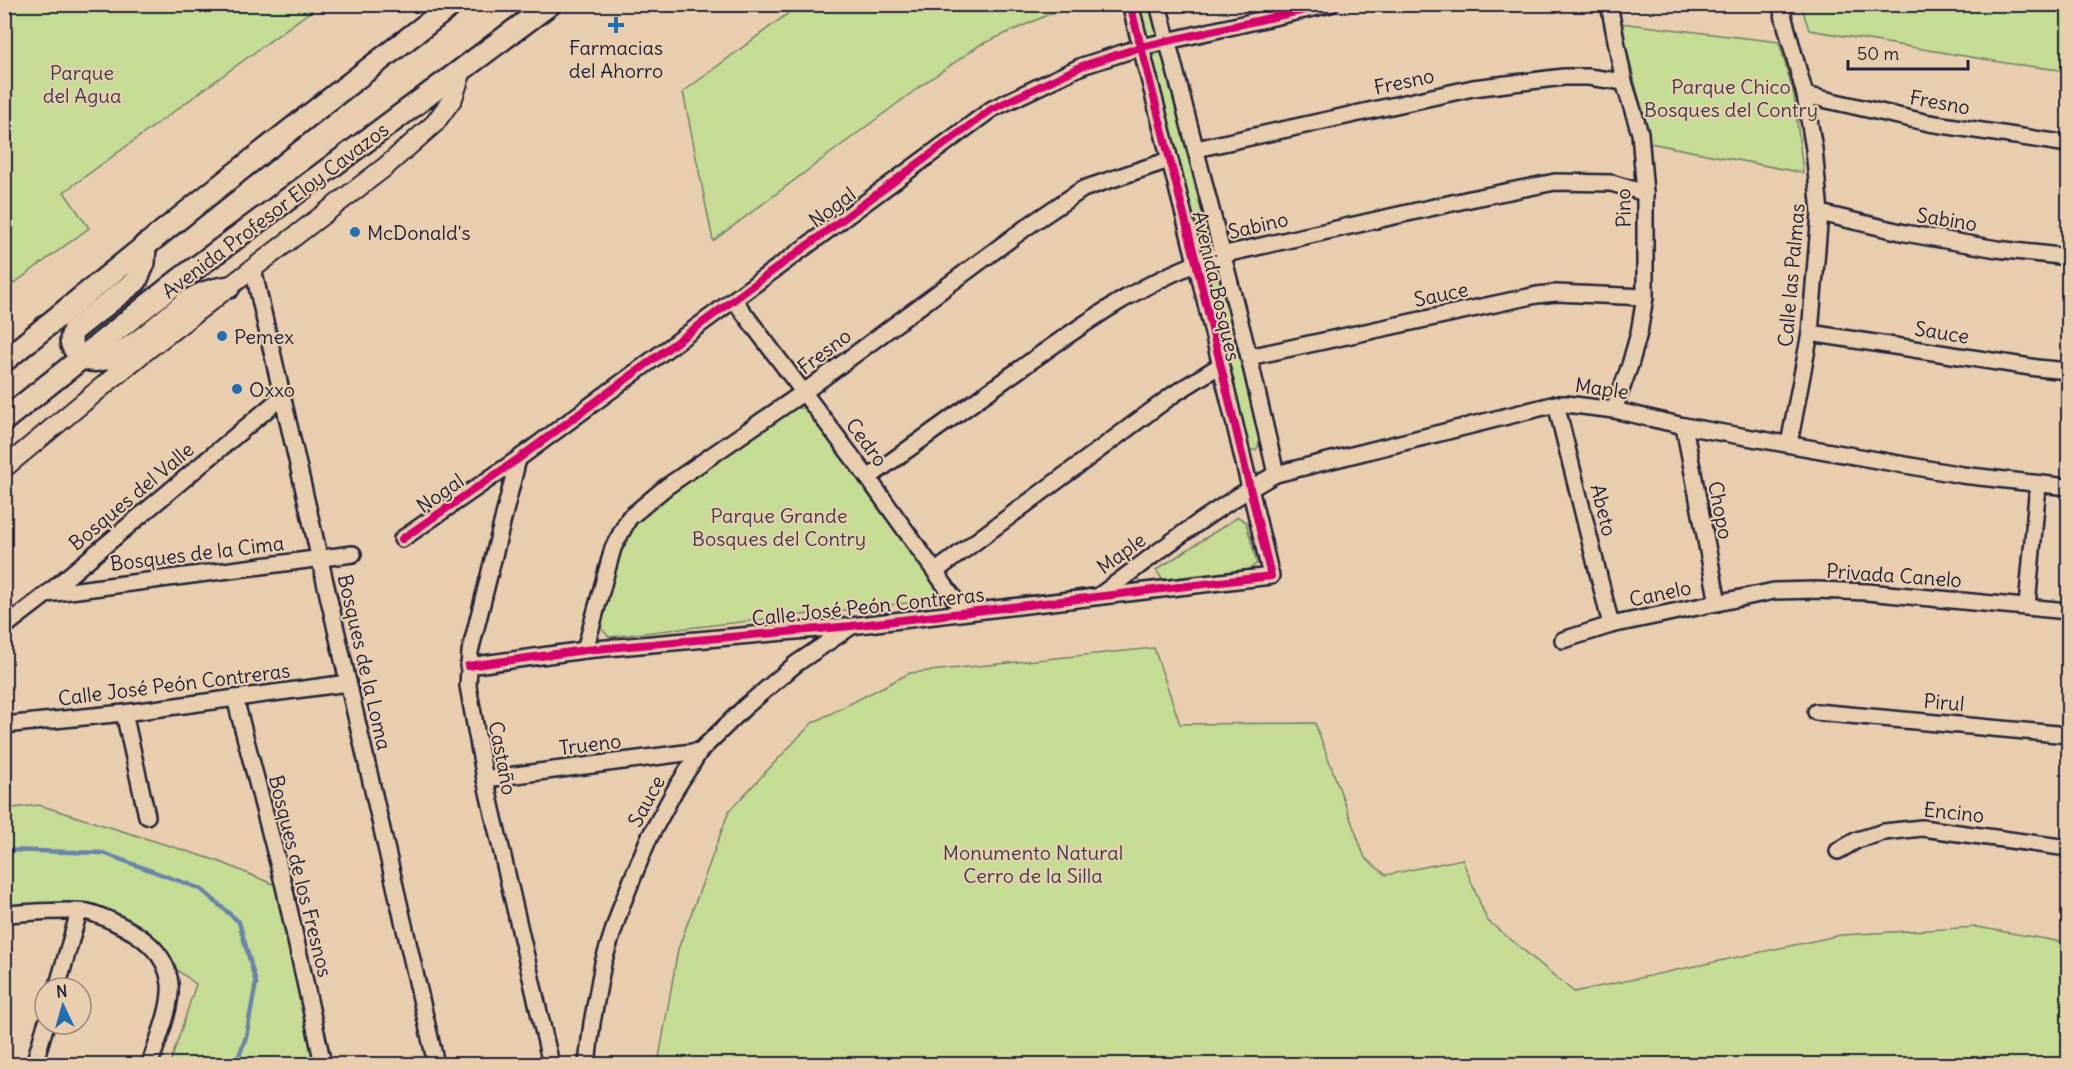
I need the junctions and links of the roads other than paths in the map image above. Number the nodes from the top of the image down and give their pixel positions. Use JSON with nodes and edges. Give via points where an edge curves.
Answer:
{"nodes":[{"id":1,"x":453,"y":4,"type":"edge"},
{"id":2,"x":550,"y":4,"type":"edge"},
{"id":3,"x":1130,"y":4,"type":"edge"},
{"id":4,"x":1158,"y":4,"type":"edge"},
{"id":5,"x":1330,"y":4,"type":"edge"},
{"id":6,"x":1609,"y":4,"type":"edge"},
{"id":7,"x":1780,"y":4,"type":"edge"},
{"id":8,"x":1168,"y":41,"type":"junction"},
{"id":9,"x":1141,"y":47,"type":"junction"},
{"id":10,"x":462,"y":71,"type":"junction"},
{"id":11,"x":1624,"y":82,"type":"junction"},
{"id":12,"x":1805,"y":95,"type":"junction"},
{"id":13,"x":2068,"y":144,"type":"edge"},
{"id":14,"x":1196,"y":149,"type":"junction"},
{"id":15,"x":1169,"y":160,"type":"junction"},
{"id":16,"x":1645,"y":193,"type":"junction"},
{"id":17,"x":1820,"y":213,"type":"junction"},
{"id":18,"x":145,"y":245,"type":"junction"},
{"id":19,"x":1221,"y":255,"type":"junction"},
{"id":20,"x":2068,"y":257,"type":"edge"},
{"id":21,"x":1196,"y":262,"type":"junction"},
{"id":22,"x":253,"y":269,"type":"junction"},
{"id":23,"x":229,"y":286,"type":"junction"},
{"id":24,"x":1645,"y":297,"type":"junction"},
{"id":25,"x":734,"y":300,"type":"junction"},
{"id":26,"x":1810,"y":333,"type":"junction"},
{"id":27,"x":81,"y":357,"type":"junction"},
{"id":28,"x":1249,"y":357,"type":"junction"},
{"id":29,"x":4,"y":361,"type":"edge"},
{"id":30,"x":1219,"y":366,"type":"junction"},
{"id":31,"x":2068,"y":371,"type":"edge"},
{"id":32,"x":804,"y":392,"type":"junction"},
{"id":33,"x":283,"y":396,"type":"junction"},
{"id":34,"x":1556,"y":404,"type":"junction"},
{"id":35,"x":1614,"y":410,"type":"junction"},
{"id":36,"x":4,"y":420,"type":"edge"},
{"id":37,"x":1684,"y":426,"type":"junction"},
{"id":38,"x":1789,"y":444,"type":"junction"},
{"id":39,"x":518,"y":459,"type":"junction"},
{"id":40,"x":4,"y":468,"type":"edge"},
{"id":41,"x":1276,"y":474,"type":"junction"},
{"id":42,"x":868,"y":478,"type":"junction"},
{"id":43,"x":2038,"y":483,"type":"junction"},
{"id":44,"x":2068,"y":487,"type":"edge"},
{"id":45,"x":1249,"y":488,"type":"junction"},
{"id":46,"x":402,"y":539,"type":"dead end"},
{"id":47,"x":353,"y":554,"type":"dead end"},
{"id":48,"x":321,"y":559,"type":"junction"},
{"id":49,"x":936,"y":571,"type":"junction"},
{"id":50,"x":1271,"y":576,"type":"joint"},
{"id":51,"x":47,"y":594,"type":"junction"},
{"id":52,"x":1097,"y":597,"type":"junction"},
{"id":53,"x":1718,"y":603,"type":"junction"},
{"id":54,"x":2027,"y":606,"type":"junction"},
{"id":55,"x":2068,"y":611,"type":"edge"},
{"id":56,"x":964,"y":612,"type":"junction"},
{"id":57,"x":1611,"y":625,"type":"junction"},
{"id":58,"x":851,"y":626,"type":"junction"},
{"id":59,"x":4,"y":627,"type":"edge"},
{"id":60,"x":1563,"y":640,"type":"dead end"},
{"id":61,"x":585,"y":650,"type":"junction"},
{"id":62,"x":468,"y":666,"type":"junction"},
{"id":63,"x":348,"y":683,"type":"junction"},
{"id":64,"x":235,"y":698,"type":"junction"},
{"id":65,"x":1816,"y":711,"type":"dead end"},
{"id":66,"x":124,"y":713,"type":"junction"},
{"id":67,"x":4,"y":725,"type":"edge"},
{"id":68,"x":2068,"y":735,"type":"edge"},
{"id":69,"x":700,"y":751,"type":"junction"},
{"id":70,"x":485,"y":778,"type":"junction"},
{"id":71,"x":147,"y":816,"type":"dead end"},
{"id":72,"x":2068,"y":848,"type":"edge"},
{"id":73,"x":1838,"y":851,"type":"dead end"},
{"id":74,"x":79,"y":912,"type":"junction"},
{"id":75,"x":4,"y":914,"type":"edge"},
{"id":76,"x":60,"y":976,"type":"edge"},
{"id":77,"x":42,"y":1036,"type":"edge"},
{"id":78,"x":322,"y":1064,"type":"edge"},
{"id":79,"x":34,"y":1065,"type":"edge"},
{"id":80,"x":150,"y":1065,"type":"edge"},
{"id":81,"x":436,"y":1065,"type":"edge"},
{"id":82,"x":551,"y":1065,"type":"edge"},
{"id":83,"x":587,"y":1065,"type":"edge"}],
"edges":[{"from":1,"to":18,"type":"main road"},
{"from":2,"to":10,"type":"main road","name":"Avenida Profesor Eloy Cavazos"},
{"from":3,"to":9,"type":"street","name":"Avenida Bosques"},
{"from":4,"to":8,"type":"street","name":"Avenida Bosques"},
{"from":5,"to":8,"type":"street","name":"Nogal"},
{"from":6,"to":11,"type":"street","name":"Pino"},
{"from":7,"to":12,"type":"street","name":"Calle las Palmas"},
{"from":8,"to":9,"type":"street","name":"Nogal"},
{"from":8,"to":14,"type":"street","name":"Avenida Bosques"},
{"from":9,"to":15,"type":"street","name":"Avenida Bosques"},
{"from":9,"to":25,"type":"street","name":"Nogal","via":[[1082,66],[992,109]]},
{"from":10,"to":22,"type":"street","via":[[453,98],[435,123],[363,186]]},
{"from":10,"to":27,"type":"main road","name":"Avenida Profesor Eloy Cavazos"},
{"from":11,"to":14,"type":"street","name":"Fresno","via":[[1564,77],[1473,88]]},
{"from":11,"to":16,"type":"street","name":"Pino","via":[[1640,134]]},
{"from":12,"to":13,"type":"street","name":"Fresno","via":[[1929,123]]},
{"from":12,"to":17,"type":"street","name":"Calle las Palmas"},
{"from":14,"to":19,"type":"street","name":"Avenida Bosques"},
{"from":15,"to":21,"type":"street","name":"Avenida Bosques"},
{"from":15,"to":32,"type":"street","name":"Fresno","via":[[1083,189]]},
{"from":16,"to":19,"type":"street","name":"Sabino","via":[[1611,183],[1555,182]]},
{"from":16,"to":24,"type":"street","name":"Pino"},
{"from":17,"to":20,"type":"street","name":"Sabino","via":[[1905,233]]},
{"from":17,"to":26,"type":"street","name":"Calle las Palmas"},
{"from":18,"to":27,"type":"main road","via":[[144,263],[136,281],[73,331],[72,348]]},
{"from":18,"to":29,"type":"main road"},
{"from":19,"to":21,"type":"street","name":"Sabino"},
{"from":19,"to":28,"type":"street","name":"Avenida Bosques"},
{"from":21,"to":30,"type":"street","name":"Avenida Bosques"},
{"from":21,"to":42,"type":"street","name":"Sabino","via":[[1130,294],[1081,325]]},
{"from":22,"to":23,"type":"street"},
{"from":22,"to":33,"type":"street","name":"Bosques de la Loma"},
{"from":23,"to":27,"type":"main road","via":[[189,300],[119,354],[99,360]]},
{"from":23,"to":40,"type":"street"},
{"from":24,"to":28,"type":"street","name":"Sauce","via":[[1537,295]]},
{"from":24,"to":35,"type":"street","name":"Pino","via":[[1639,333]]},
{"from":25,"to":32,"type":"street","name":"Cedro"},
{"from":25,"to":39,"type":"street","name":"Nogal"},
{"from":26,"to":31,"type":"street","name":"Sauce"},
{"from":26,"to":38,"type":"street","name":"Calle las Palmas"},
{"from":27,"to":36,"type":"main road","name":"Avenida Profesor Eloy Cavazos"},
{"from":28,"to":41,"type":"street","name":"Avenida Bosques"},
{"from":30,"to":45,"type":"street","name":"Avenida Bosques"},
{"from":30,"to":49,"type":"street","via":[[1174,394]]},
{"from":32,"to":42,"type":"street","name":"Cedro"},
{"from":32,"to":61,"type":"street","name":"Fresno","via":[[666,487],[630,518],[613,548]]},
{"from":33,"to":48,"type":"street","name":"Bosques de la Loma"},
{"from":33,"to":51,"type":"street","name":"Bosques del Valle"},
{"from":34,"to":35,"type":"street","name":"Maple"},
{"from":34,"to":41,"type":"street","name":"Maple"},
{"from":34,"to":57,"type":"street","name":"Abeto"},
{"from":35,"to":37,"type":"street","name":"Maple"},
{"from":37,"to":38,"type":"street","name":"Maple"},
{"from":37,"to":53,"type":"street","name":"Chopo"},
{"from":38,"to":43,"type":"street","name":"Maple","via":[[1962,475]]},
{"from":39,"to":46,"type":"street","name":"Nogal"},
{"from":39,"to":62,"type":"street","name":"Castaño"},
{"from":41,"to":45,"type":"street","name":"Maple"},
{"from":42,"to":49,"type":"street","name":"Cedro"},
{"from":43,"to":44,"type":"street","name":"Maple"},
{"from":43,"to":54,"type":"street"},
{"from":45,"to":50,"type":"street","name":"Avenida Bosques"},
{"from":45,"to":52,"type":"street","name":"Maple"},
{"from":47,"to":48,"type":"street","name":"Bosques de la Cima"},
{"from":48,"to":51,"type":"street","name":"Bosques de la Cima"},
{"from":48,"to":63,"type":"street","name":"Bosques de la Loma"},
{"from":49,"to":56,"type":"street","name":"Cedro"},
{"from":50,"to":52,"type":"street","name":"Calle José Peón Contreras"},
{"from":51,"to":59,"type":"street","name":"Bosques del Valle"},
{"from":52,"to":56,"type":"street","name":"Calle José Peón Contreras"},
{"from":53,"to":54,"type":"street","name":"Privada Canelo","via":[[1774,591],[1816,590]]},
{"from":53,"to":57,"type":"street","name":"Canelo"},
{"from":54,"to":55,"type":"street","name":"Privada Canelo"},
{"from":56,"to":58,"type":"street","name":"Calle José Peón Contreras"},
{"from":57,"to":60,"type":"street"},
{"from":58,"to":61,"type":"street","name":"Calle José Peón Contreras"},
{"from":58,"to":69,"type":"street","name":"Sauce","via":[[797,663]]},
{"from":61,"to":62,"type":"street","name":"Calle José Peón Contreras"},
{"from":62,"to":70,"type":"street","name":"Castaño"},
{"from":63,"to":64,"type":"street","name":"Calle José Peón Contreras"},
{"from":63,"to":81,"type":"street","name":"Bosques de la Loma"},
{"from":64,"to":66,"type":"street","name":"Calle José Peón Contreras"},
{"from":64,"to":78,"type":"street","name":"Bosques de los Fresnos","via":[[284,886]]},
{"from":65,"to":68,"type":"street","name":"Pirul"},
{"from":66,"to":67,"type":"street","name":"Calle José Peón Contreras"},
{"from":66,"to":71,"type":"street"},
{"from":69,"to":70,"type":"street","name":"Trueno"},
{"from":69,"to":83,"type":"street","name":"Sauce","via":[[648,840],[621,907],[603,963]]},
{"from":70,"to":82,"type":"street","name":"Castaño"},
{"from":72,"to":73,"type":"street","name":"Encino","via":[[1922,828],[1884,832]]},
{"from":74,"to":75,"type":"street"},
{"from":74,"to":76,"type":"street"},
{"from":74,"to":80,"type":"street","via":[[96,914],[122,926],[149,942],[164,962],[170,985],[168,1003]]},
{"from":77,"to":79,"type":"street"}]}
